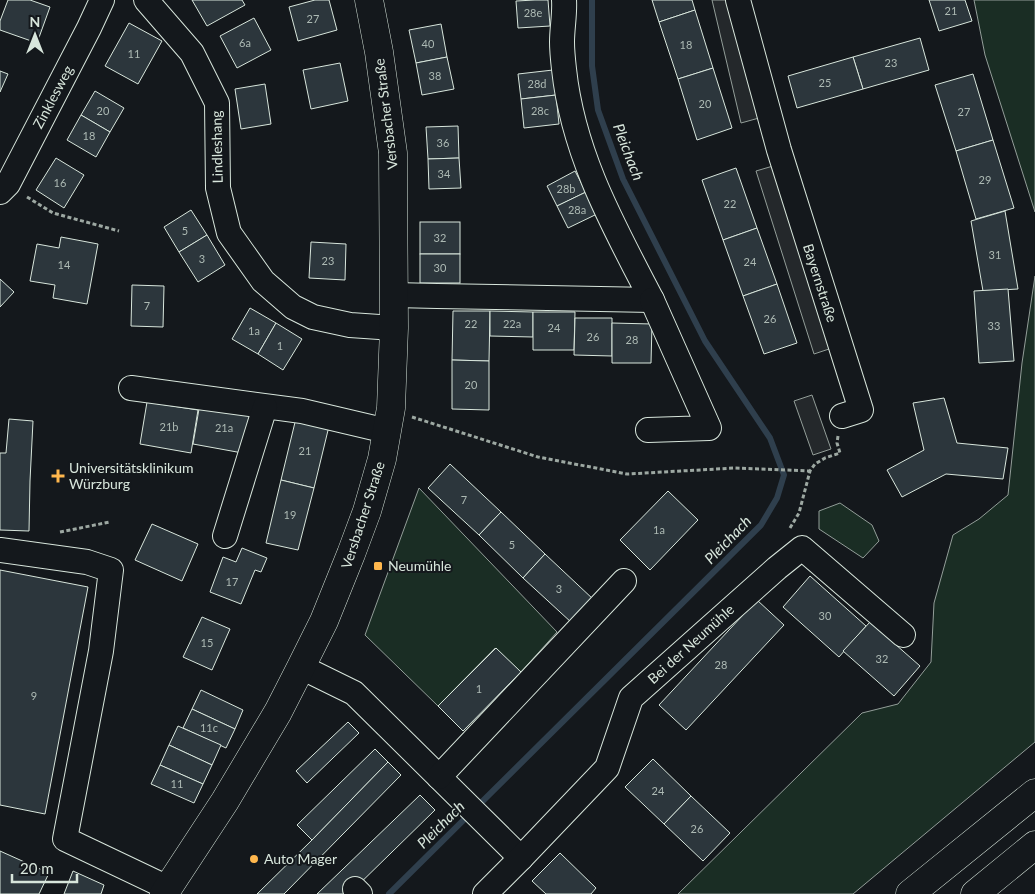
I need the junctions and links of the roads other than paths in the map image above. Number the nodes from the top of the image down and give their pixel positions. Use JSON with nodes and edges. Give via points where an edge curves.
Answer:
{"nodes":[{"id":1,"x":102,"y":0,"type":"edge"},
{"id":2,"x":146,"y":0,"type":"edge"},
{"id":3,"x":369,"y":0,"type":"edge"},
{"id":4,"x":564,"y":0,"type":"edge"},
{"id":5,"x":738,"y":0,"type":"edge"},
{"id":6,"x":4,"y":188,"type":"edge"},
{"id":7,"x":394,"y":294,"type":"junction"},
{"id":8,"x":652,"y":300,"type":"junction"},
{"id":9,"x":394,"y":328,"type":"junction"},
{"id":10,"x":131,"y":388,"type":"dead end"},
{"id":11,"x":265,"y":407,"type":"junction"},
{"id":12,"x":842,"y":416,"type":"road end"},
{"id":13,"x":389,"y":420,"type":"junction"},
{"id":14,"x":648,"y":430,"type":"dead end"},
{"id":15,"x":226,"y":536,"type":"dead end"},
{"id":16,"x":0,"y":550,"type":"edge"},
{"id":17,"x":624,"y":581,"type":"dead end"},
{"id":18,"x":903,"y":635,"type":"dead end"},
{"id":19,"x":301,"y":667,"type":"junction"},
{"id":20,"x":447,"y":785,"type":"junction"},
{"id":21,"x":1035,"y":793,"type":"edge"},
{"id":22,"x":1035,"y":845,"type":"edge"},
{"id":23,"x":522,"y":858,"type":"junction"},
{"id":24,"x":166,"y":891,"type":"edge"},
{"id":25,"x":485,"y":894,"type":"edge"},
{"id":26,"x":910,"y":894,"type":"edge"},
{"id":27,"x":975,"y":894,"type":"edge"}],
"edges":[{"from":1,"to":6,"type":"street","name":"Zinklesweg"},
{"from":2,"to":9,"type":"street","name":"Lindleshang","via":[[192,53],[217,103],[218,188],[229,233],[263,281],[293,307],[313,317],[350,325]]},
{"from":3,"to":7,"type":"main road","name":"Versbacher Straße","via":[[392,153]]},
{"from":4,"to":8,"type":"street","via":[[564,68],[579,145],[599,197]]},
{"from":5,"to":12,"type":"street","name":"Bayernstraße","via":[[779,150],[861,410]]},
{"from":7,"to":8,"type":"street"},
{"from":7,"to":9,"type":"main road","name":"Versbacher Straße"},
{"from":8,"to":14,"type":"street","via":[[709,428]]},
{"from":9,"to":13,"type":"main road","name":"Versbacher Straße"},
{"from":10,"to":11,"type":"street"},
{"from":11,"to":13,"type":"street"},
{"from":11,"to":15,"type":"street"},
{"from":13,"to":19,"type":"main road","name":"Versbacher Straße","via":[[367,511],[324,621]]},
{"from":16,"to":24,"type":"street","via":[[87,562],[110,570],[102,651],[65,839]]},
{"from":17,"to":20,"type":"street"},
{"from":18,"to":23,"type":"street","name":"Bei der Neumühle","via":[[794,541],[777,568],[631,698],[608,768]]},
{"from":19,"to":20,"type":"street","via":[[354,693]]},
{"from":19,"to":24,"type":"main road","name":"Versbacher Straße","via":[[225,801]]},
{"from":20,"to":23,"type":"street"},
{"from":21,"to":26,"type":"main road"},
{"from":22,"to":27,"type":"main road"},
{"from":23,"to":25,"type":"street","name":"Bei der Neumühle"}]}
